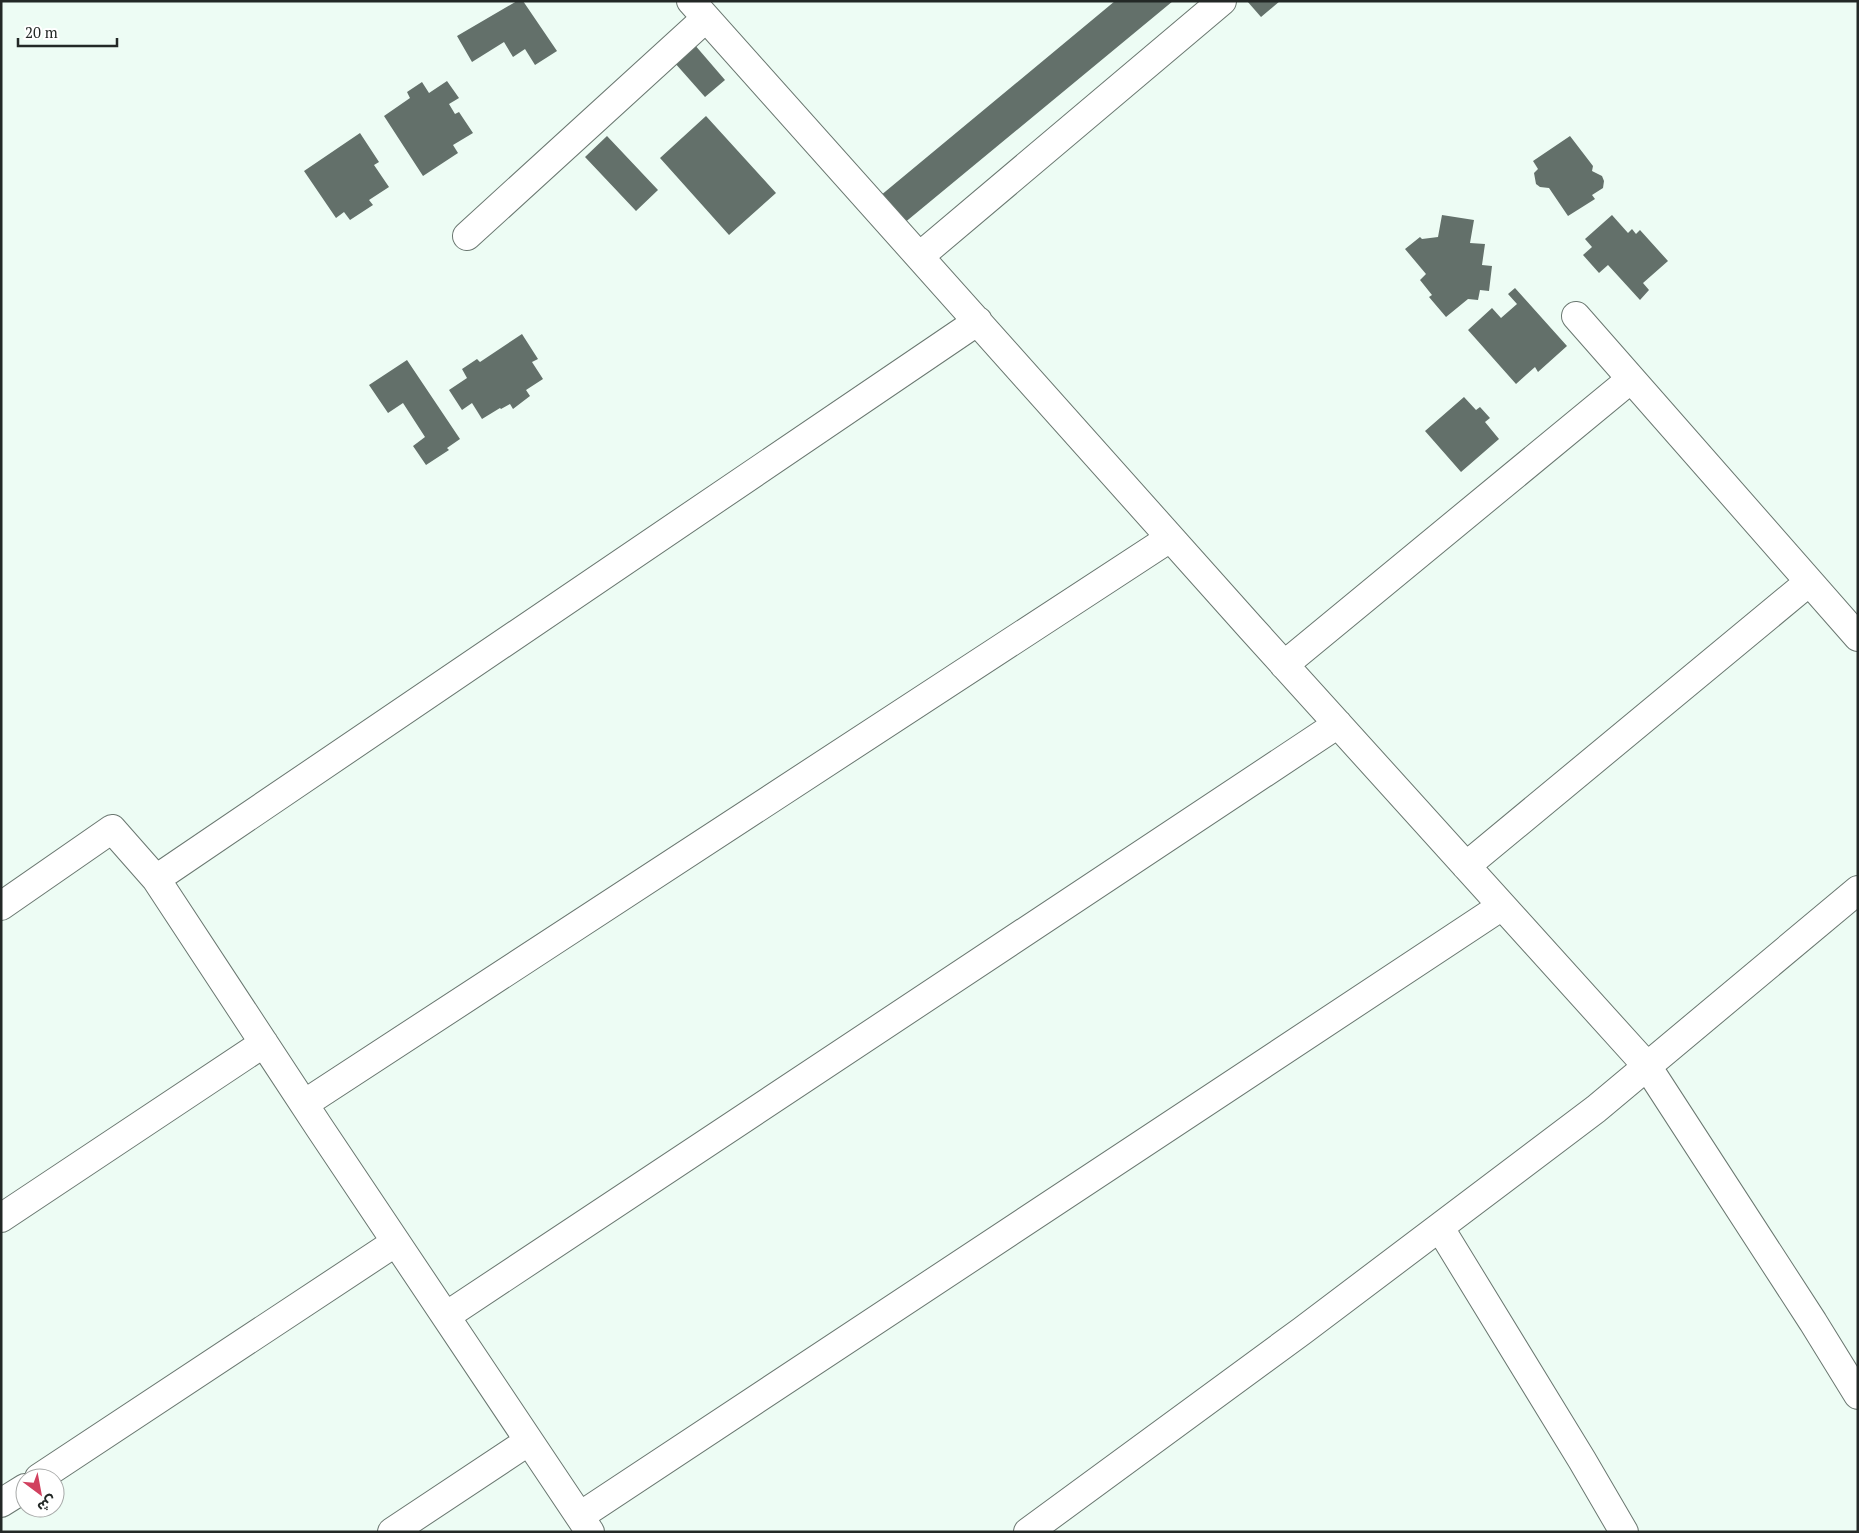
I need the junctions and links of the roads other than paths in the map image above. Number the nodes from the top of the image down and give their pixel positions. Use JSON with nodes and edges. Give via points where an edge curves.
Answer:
{"nodes":[{"id":1,"x":1222,"y":1,"type":"edge"},
{"id":2,"x":698,"y":10,"type":"edge"},
{"id":3,"x":467,"y":236,"type":"dead end"},
{"id":4,"x":920,"y":256,"type":"junction"},
{"id":5,"x":1576,"y":316,"type":"dead end"},
{"id":6,"x":978,"y":321,"type":"junction"},
{"id":7,"x":1631,"y":379,"type":"junction"},
{"id":8,"x":1170,"y":538,"type":"junction"},
{"id":9,"x":1810,"y":582,"type":"junction"},
{"id":10,"x":1858,"y":637,"type":"edge"},
{"id":11,"x":1284,"y":665,"type":"junction"},
{"id":12,"x":1338,"y":724,"type":"junction"},
{"id":13,"x":1466,"y":866,"type":"junction"},
{"id":14,"x":156,"y":879,"type":"junction"},
{"id":15,"x":1858,"y":890,"type":"edge"},
{"id":16,"x":1,"y":906,"type":"edge"},
{"id":17,"x":1502,"y":906,"type":"junction"},
{"id":18,"x":264,"y":1043,"type":"junction"},
{"id":19,"x":1647,"y":1066,"type":"junction"},
{"id":20,"x":304,"y":1104,"type":"junction"},
{"id":21,"x":1,"y":1218,"type":"edge"},
{"id":22,"x":1440,"y":1228,"type":"junction"},
{"id":23,"x":396,"y":1242,"type":"junction"},
{"id":24,"x":446,"y":1316,"type":"junction"},
{"id":25,"x":1858,"y":1395,"type":"edge"},
{"id":26,"x":529,"y":1441,"type":"junction"},
{"id":27,"x":54,"y":1468,"type":"edge"},
{"id":28,"x":15,"y":1494,"type":"edge"},
{"id":29,"x":1,"y":1503,"type":"edge"},
{"id":30,"x":585,"y":1524,"type":"edge"},
{"id":31,"x":392,"y":1532,"type":"edge"},
{"id":32,"x":1028,"y":1532,"type":"edge"},
{"id":33,"x":1624,"y":1532,"type":"edge"}],
"edges":[{"from":1,"to":4,"type":"street"},
{"from":2,"to":3,"type":"street"},
{"from":2,"to":4,"type":"street"},
{"from":4,"to":6,"type":"street"},
{"from":5,"to":7,"type":"street"},
{"from":6,"to":8,"type":"street"},
{"from":6,"to":14,"type":"street"},
{"from":7,"to":9,"type":"street"},
{"from":7,"to":11,"type":"street"},
{"from":8,"to":11,"type":"street"},
{"from":8,"to":20,"type":"street"},
{"from":9,"to":10,"type":"street"},
{"from":9,"to":13,"type":"street"},
{"from":11,"to":12,"type":"street"},
{"from":12,"to":13,"type":"street"},
{"from":12,"to":24,"type":"street"},
{"from":13,"to":17,"type":"street"},
{"from":14,"to":16,"type":"street","via":[[112,829]]},
{"from":14,"to":18,"type":"street"},
{"from":15,"to":19,"type":"street"},
{"from":17,"to":19,"type":"street"},
{"from":17,"to":30,"type":"street"},
{"from":18,"to":20,"type":"street"},
{"from":18,"to":21,"type":"street"},
{"from":19,"to":22,"type":"street"},
{"from":19,"to":25,"type":"street"},
{"from":20,"to":23,"type":"street"},
{"from":22,"to":32,"type":"street"},
{"from":22,"to":33,"type":"street"},
{"from":23,"to":24,"type":"street"},
{"from":23,"to":27,"type":"street"},
{"from":24,"to":26,"type":"street"},
{"from":26,"to":30,"type":"street"},
{"from":26,"to":31,"type":"street"},
{"from":28,"to":29,"type":"street"}]}
